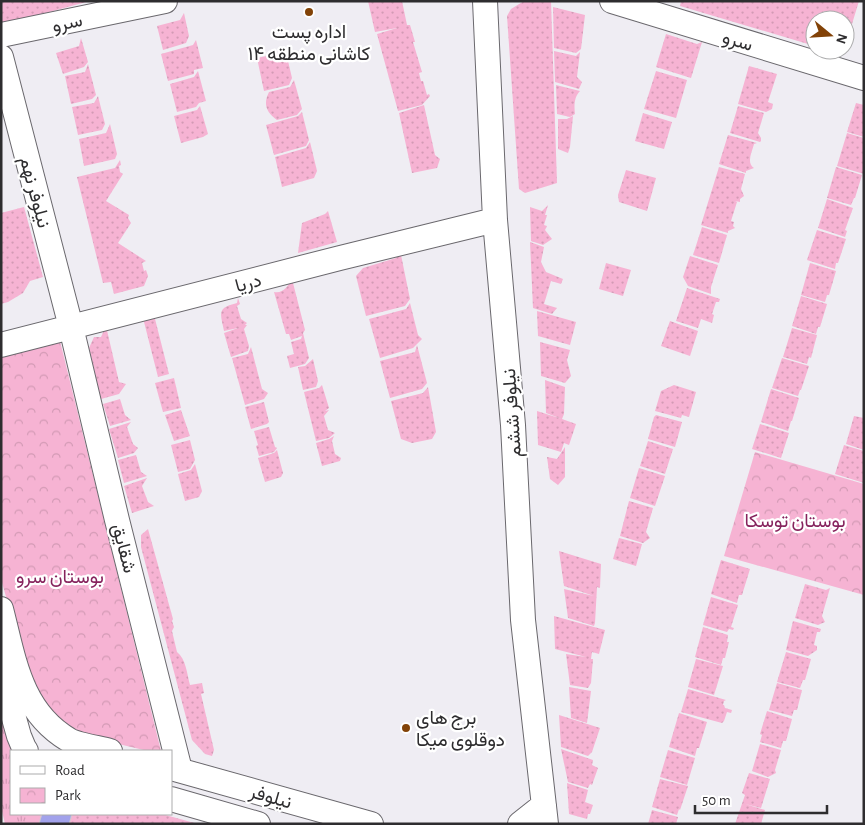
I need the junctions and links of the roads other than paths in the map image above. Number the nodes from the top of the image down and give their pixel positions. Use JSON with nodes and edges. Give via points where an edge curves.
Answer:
{"nodes":[{"id":1,"x":164,"y":1,"type":"edge"},
{"id":2,"x":486,"y":1,"type":"edge"},
{"id":3,"x":612,"y":1,"type":"edge"},
{"id":4,"x":27,"y":30,"type":"junction"},
{"id":5,"x":1,"y":35,"type":"edge"},
{"id":6,"x":1,"y":56,"type":"edge"},
{"id":7,"x":864,"y":78,"type":"edge"},
{"id":8,"x":495,"y":220,"type":"junction"},
{"id":9,"x":72,"y":326,"type":"junction"},
{"id":10,"x":1,"y":345,"type":"edge"},
{"id":11,"x":1,"y":609,"type":"edge"},
{"id":12,"x":1,"y":672,"type":"edge"},
{"id":13,"x":62,"y":746,"type":"edge"},
{"id":14,"x":25,"y":750,"type":"edge"},
{"id":15,"x":100,"y":750,"type":"edge"},
{"id":16,"x":172,"y":750,"type":"edge"},
{"id":17,"x":172,"y":752,"type":"edge"},
{"id":18,"x":176,"y":769,"type":"edge"},
{"id":19,"x":172,"y":799,"type":"edge"},
{"id":20,"x":545,"y":815,"type":"edge"},
{"id":21,"x":258,"y":824,"type":"edge"},
{"id":22,"x":371,"y":824,"type":"edge"},
{"id":23,"x":520,"y":824,"type":"edge"}],
"edges":[{"from":1,"to":4,"type":"street","name":"سرو"},
{"from":2,"to":8,"type":"street","name":"نیلوفر ششم"},
{"from":3,"to":7,"type":"street","name":"سرو"},
{"from":4,"to":5,"type":"street","name":"سرو"},
{"from":4,"to":6,"type":"street"},
{"from":6,"to":9,"type":"street","name":"نیلوفر نهم"},
{"from":8,"to":9,"type":"street","name":"دریا"},
{"from":8,"to":20,"type":"street","name":"نیلوفر ششم","via":[[513,425],[523,620]]},
{"from":9,"to":10,"type":"street","name":"دریا"},
{"from":9,"to":16,"type":"street","name":"شقایق"},
{"from":11,"to":13,"type":"street","via":[[19,677],[29,698]]},
{"from":12,"to":14,"type":"street"},
{"from":13,"to":15,"type":"street"},
{"from":17,"to":18,"type":"street","name":"شقایق"},
{"from":18,"to":22,"type":"street","name":"نیلوفر"},
{"from":19,"to":21,"type":"street","name":"نیلوفر"},
{"from":20,"to":23,"type":"street"}]}
